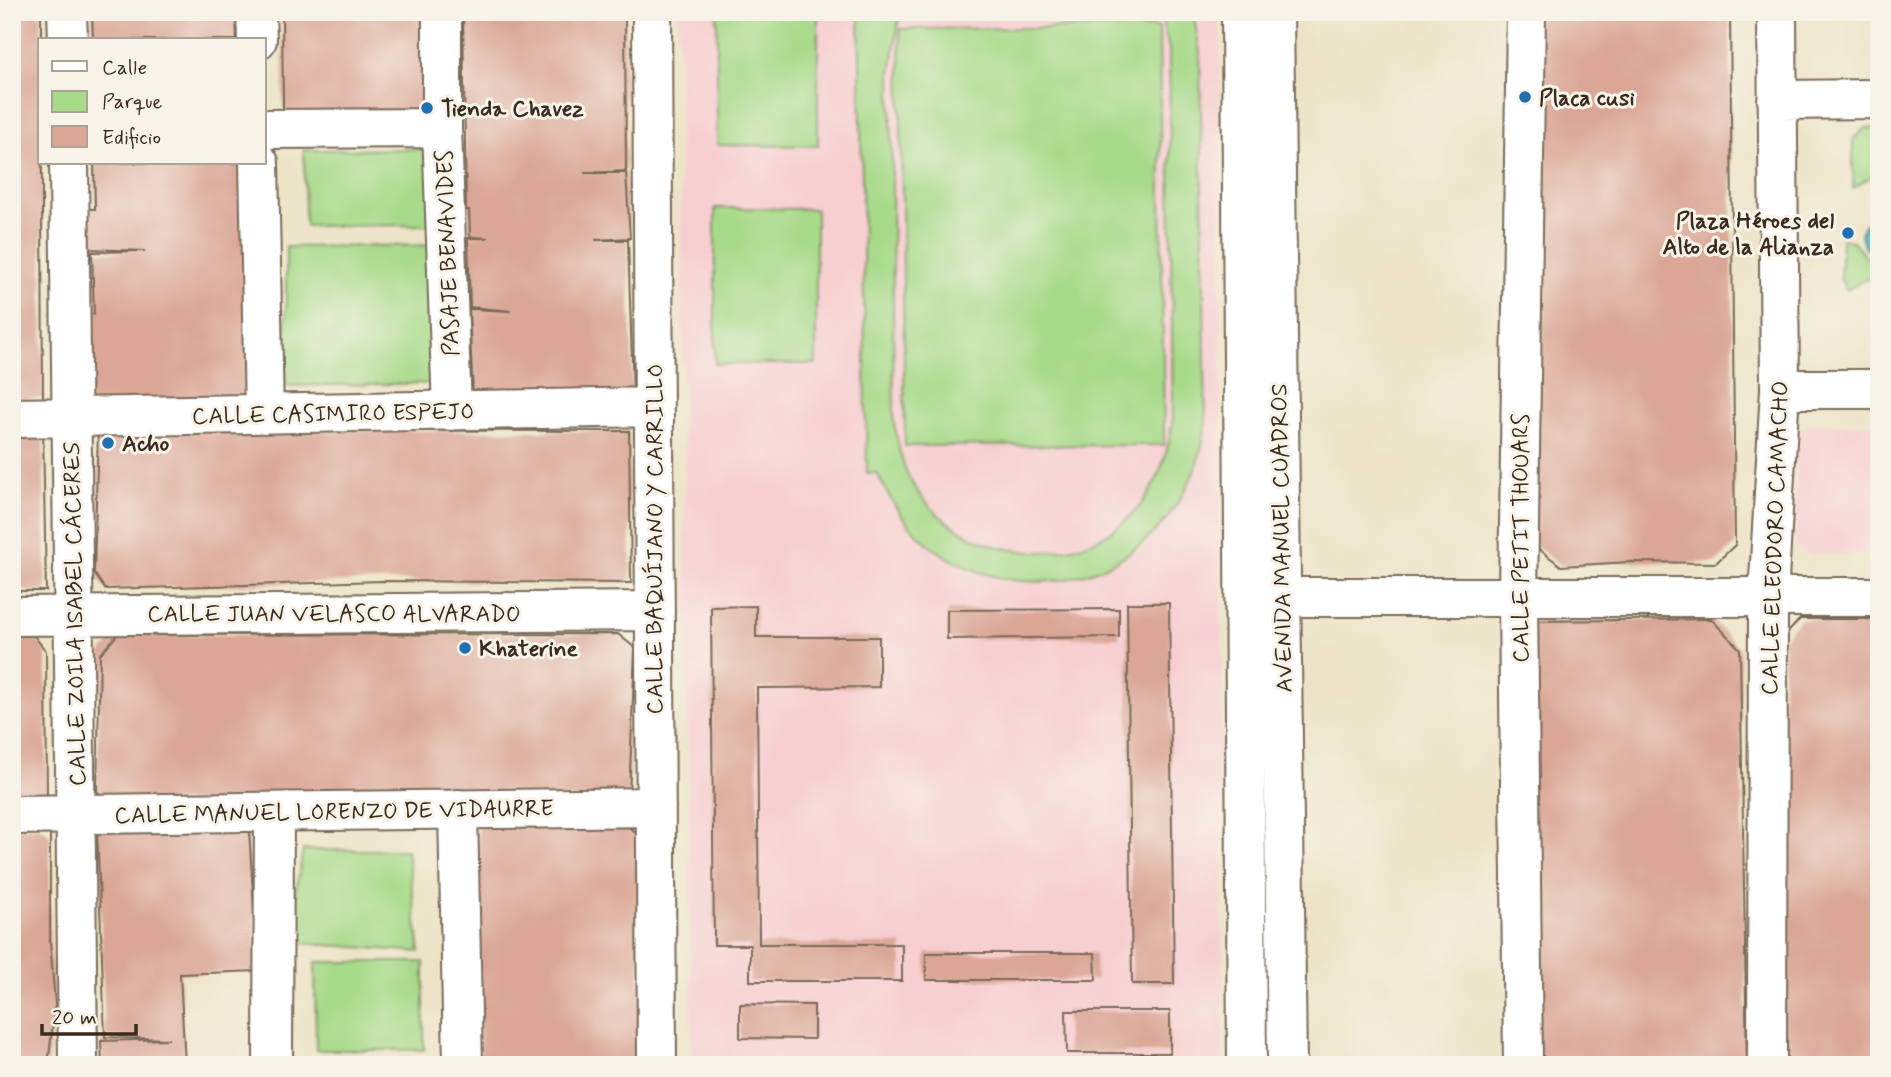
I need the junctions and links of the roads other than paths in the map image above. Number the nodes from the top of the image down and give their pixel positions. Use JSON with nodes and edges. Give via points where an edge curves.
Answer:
{"nodes":[{"id":1,"x":67,"y":12,"type":"edge"},
{"id":2,"x":256,"y":12,"type":"edge"},
{"id":3,"x":442,"y":12,"type":"edge"},
{"id":4,"x":652,"y":12,"type":"edge"},
{"id":5,"x":1241,"y":12,"type":"edge"},
{"id":6,"x":1274,"y":12,"type":"edge"},
{"id":7,"x":1526,"y":12,"type":"edge"},
{"id":8,"x":1777,"y":12,"type":"edge"},
{"id":9,"x":68,"y":38,"type":"edge"},
{"id":10,"x":257,"y":38,"type":"edge"},
{"id":11,"x":1879,"y":99,"type":"edge"},
{"id":12,"x":1777,"y":100,"type":"junction"},
{"id":13,"x":442,"y":128,"type":"junction"},
{"id":14,"x":266,"y":129,"type":"edge"},
{"id":15,"x":69,"y":164,"type":"edge"},
{"id":16,"x":259,"y":164,"type":"edge"},
{"id":17,"x":1780,"y":389,"type":"junction"},
{"id":18,"x":1879,"y":389,"type":"edge"},
{"id":19,"x":654,"y":407,"type":"junction"},
{"id":20,"x":452,"y":411,"type":"junction"},
{"id":21,"x":264,"y":414,"type":"junction"},
{"id":22,"x":72,"y":417,"type":"junction"},
{"id":23,"x":12,"y":418,"type":"edge"},
{"id":24,"x":1244,"y":595,"type":"junction"},
{"id":25,"x":1768,"y":597,"type":"junction"},
{"id":26,"x":1879,"y":597,"type":"edge"},
{"id":27,"x":1518,"y":598,"type":"junction"},
{"id":28,"x":1281,"y":599,"type":"junction"},
{"id":29,"x":655,"y":611,"type":"junction"},
{"id":30,"x":74,"y":615,"type":"junction"},
{"id":31,"x":12,"y":616,"type":"edge"},
{"id":32,"x":656,"y":807,"type":"junction"},
{"id":33,"x":458,"y":809,"type":"junction"},
{"id":34,"x":274,"y":811,"type":"junction"},
{"id":35,"x":76,"y":814,"type":"junction"},
{"id":36,"x":12,"y":815,"type":"edge"},
{"id":37,"x":78,"y":1065,"type":"edge"},
{"id":38,"x":273,"y":1065,"type":"edge"},
{"id":39,"x":463,"y":1065,"type":"edge"},
{"id":40,"x":657,"y":1065,"type":"edge"},
{"id":41,"x":1247,"y":1065,"type":"edge"},
{"id":42,"x":1287,"y":1065,"type":"edge"},
{"id":43,"x":1523,"y":1065,"type":"edge"},
{"id":44,"x":1767,"y":1065,"type":"edge"}],
"edges":[{"from":1,"to":9,"type":"street"},
{"from":2,"to":10,"type":"street"},
{"from":3,"to":13,"type":"street","name":"PASAJE BENAVIDES"},
{"from":4,"to":19,"type":"street","name":"CALLE BAQUÍJANO Y CARRILLO"},
{"from":5,"to":24,"type":"street","name":"AVENIDA MANUEL CUADROS"},
{"from":6,"to":28,"type":"street","name":"AVENIDA MANUEL CUADROS"},
{"from":7,"to":27,"type":"street","name":"CALLE PETIT THOUARS"},
{"from":8,"to":12,"type":"street","name":"CALLE ELEODORO CAMACHO"},
{"from":11,"to":12,"type":"street"},
{"from":12,"to":17,"type":"street","name":"CALLE ELEODORO CAMACHO"},
{"from":13,"to":14,"type":"street"},
{"from":13,"to":20,"type":"street","name":"PASAJE BENAVIDES"},
{"from":15,"to":22,"type":"street","name":"CALLE ZOILA ISABEL CÁCERES"},
{"from":16,"to":21,"type":"street"},
{"from":17,"to":18,"type":"street"},
{"from":17,"to":25,"type":"street","name":"CALLE ELEODORO CAMACHO"},
{"from":19,"to":20,"type":"street","name":"CALLE CASIMIRO ESPEJO"},
{"from":19,"to":29,"type":"street","name":"CALLE BAQUÍJANO Y CARRILLO"},
{"from":20,"to":21,"type":"street","name":"CALLE CASIMIRO ESPEJO"},
{"from":21,"to":22,"type":"street","name":"CALLE CASIMIRO ESPEJO"},
{"from":22,"to":23,"type":"street","name":"CALLE CASIMIRO ESPEJO"},
{"from":22,"to":30,"type":"street","name":"CALLE ZOILA ISABEL CÁCERES"},
{"from":24,"to":28,"type":"street"},
{"from":24,"to":41,"type":"street","name":"AVENIDA MANUEL CUADROS"},
{"from":25,"to":26,"type":"street"},
{"from":25,"to":27,"type":"street"},
{"from":25,"to":44,"type":"street","name":"CALLE ELEODORO CAMACHO"},
{"from":27,"to":28,"type":"street"},
{"from":27,"to":43,"type":"street","name":"CALLE PETIT THOUARS"},
{"from":28,"to":42,"type":"street","name":"AVENIDA MANUEL CUADROS"},
{"from":29,"to":30,"type":"street","name":"CALLE JUAN VELASCO ALVARADO"},
{"from":29,"to":32,"type":"street","name":"CALLE BAQUÍJANO Y CARRILLO"},
{"from":30,"to":31,"type":"street","name":"CALLE JUAN VELASCO ALVARADO"},
{"from":30,"to":35,"type":"street","name":"CALLE ZOILA ISABEL CÁCERES"},
{"from":32,"to":33,"type":"street","name":"CALLE MANUEL LORENZO DE VIDAURRE"},
{"from":32,"to":40,"type":"street","name":"CALLE BAQUÍJANO Y CARRILLO"},
{"from":33,"to":34,"type":"street","name":"CALLE MANUEL LORENZO DE VIDAURRE"},
{"from":33,"to":39,"type":"street"},
{"from":34,"to":35,"type":"street","name":"CALLE MANUEL LORENZO DE VIDAURRE"},
{"from":34,"to":38,"type":"street"},
{"from":35,"to":36,"type":"street","name":"CALLE MANUEL LORENZO DE VIDAURRE"},
{"from":35,"to":37,"type":"street","name":"CALLE ZOILA ISABEL CÁCERES"}]}
